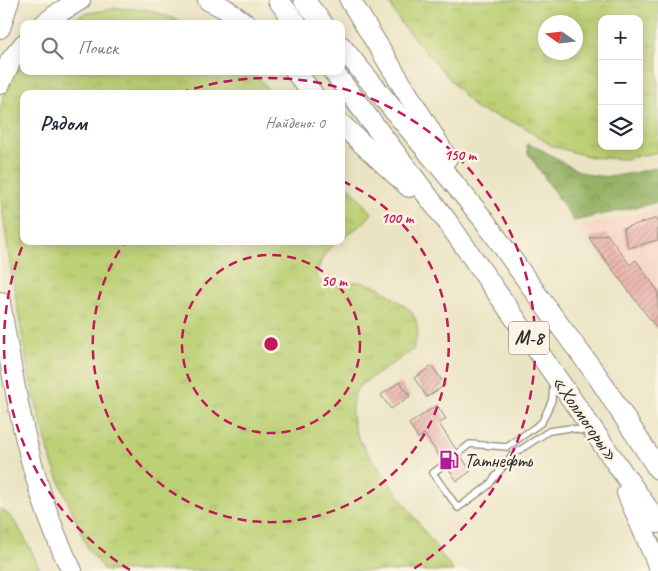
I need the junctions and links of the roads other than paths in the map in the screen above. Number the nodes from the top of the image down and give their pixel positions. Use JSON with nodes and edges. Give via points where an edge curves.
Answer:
{"nodes":[{"id":1,"x":10,"y":0,"type":"edge"},
{"id":2,"x":80,"y":0,"type":"edge"},
{"id":3,"x":208,"y":0,"type":"edge"},
{"id":4,"x":278,"y":0,"type":"edge"},
{"id":5,"x":304,"y":0,"type":"edge"},
{"id":6,"x":350,"y":0,"type":"edge"},
{"id":7,"x":49,"y":20,"type":"edge"},
{"id":8,"x":240,"y":20,"type":"edge"},
{"id":9,"x":294,"y":20,"type":"edge"},
{"id":10,"x":320,"y":20,"type":"edge"},
{"id":11,"x":0,"y":28,"type":"edge"},
{"id":12,"x":20,"y":49,"type":"edge"},
{"id":13,"x":345,"y":51,"type":"edge"},
{"id":14,"x":298,"y":75,"type":"edge"},
{"id":15,"x":336,"y":75,"type":"edge"},
{"id":16,"x":0,"y":84,"type":"edge"},
{"id":17,"x":310,"y":90,"type":"edge"},
{"id":18,"x":345,"y":128,"type":"edge"},
{"id":19,"x":484,"y":220,"type":"junction"},
{"id":20,"x":449,"y":224,"type":"junction"},
{"id":21,"x":0,"y":302,"type":"edge"},
{"id":22,"x":553,"y":372,"type":"junction"},
{"id":23,"x":596,"y":434,"type":"junction"},
{"id":24,"x":651,"y":451,"type":"edge"},
{"id":25,"x":609,"y":452,"type":"junction"},
{"id":26,"x":658,"y":469,"type":"edge"},
{"id":27,"x":658,"y":523,"type":"edge"},
{"id":28,"x":658,"y":565,"type":"edge"},
{"id":29,"x":72,"y":571,"type":"edge"}],
"edges":[{"from":1,"to":11,"type":"highway"},
{"from":2,"to":7,"type":"highway"},
{"from":3,"to":8,"type":"highway"},
{"from":4,"to":9,"type":"highway"},
{"from":5,"to":10,"type":"highway"},
{"from":6,"to":19,"type":"highway"},
{"from":12,"to":16,"type":"highway"},
{"from":13,"to":19,"type":"highway","name":"«Холмогоры»","number":"М-8"},
{"from":14,"to":17,"type":"highway"},
{"from":15,"to":20,"type":"highway","name":"«Холмогоры»","number":"М-8"},
{"from":18,"to":20,"type":"highway"},
{"from":19,"to":24,"type":"highway","name":"«Холмогоры»","number":"М-8"},
{"from":20,"to":22,"type":"highway","name":"«Холмогоры»","number":"М-8"},
{"from":21,"to":29,"type":"highway","via":[[26,445],[42,498]]},
{"from":22,"to":23,"type":"highway","name":"«Холмогоры»","number":"М-8"},
{"from":22,"to":23,"type":"lane","via":[[552,400],[542,422],[507,447],[470,444],[434,473],[453,501],[458,508],[488,486],[512,455],[549,431],[570,428]]},
{"from":23,"to":25,"type":"highway","name":"«Холмогоры»","number":"М-8"},
{"from":24,"to":26,"type":"highway","name":"«Холмогоры»","number":"М-8"},
{"from":25,"to":27,"type":"highway","name":"«Холмогоры»","number":"М-8"},
{"from":25,"to":28,"type":"highway"}]}
